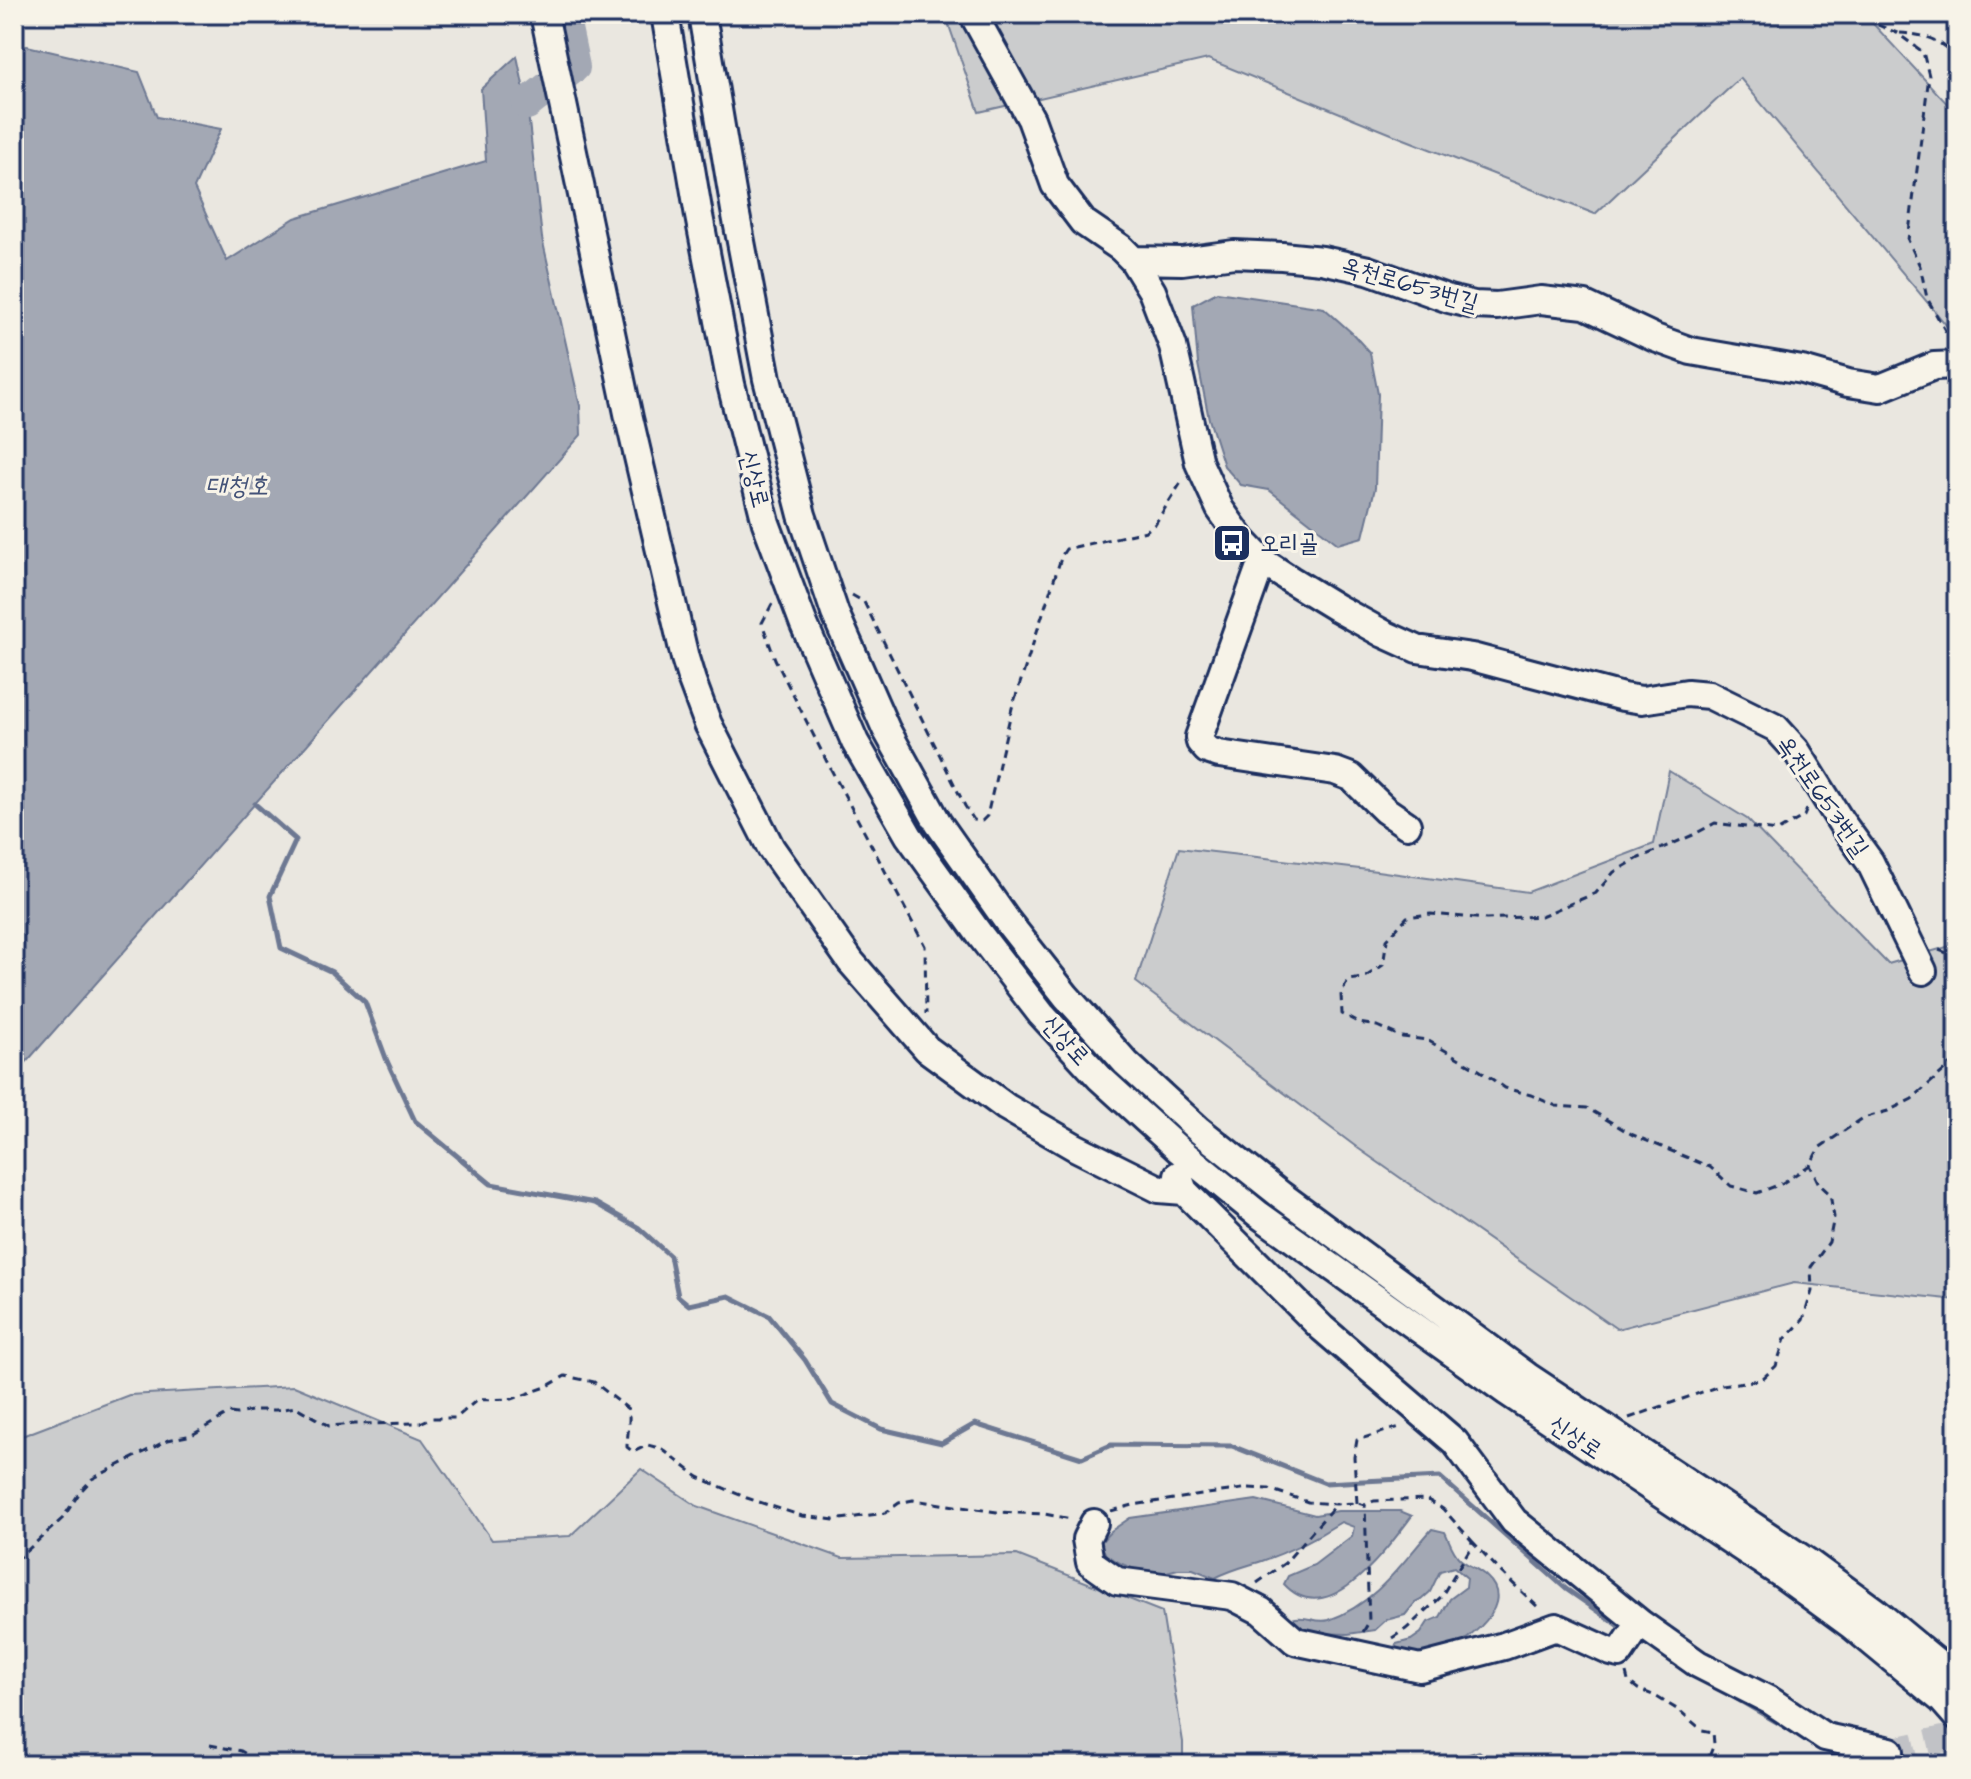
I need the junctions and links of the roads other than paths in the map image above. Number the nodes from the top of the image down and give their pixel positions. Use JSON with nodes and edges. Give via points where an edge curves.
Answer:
{"nodes":[{"id":1,"x":665,"y":14,"type":"edge"},
{"id":2,"x":702,"y":14,"type":"edge"},
{"id":3,"x":973,"y":14,"type":"edge"},
{"id":4,"x":546,"y":23,"type":"edge"},
{"id":5,"x":1133,"y":260,"type":"junction"},
{"id":6,"x":1957,"y":365,"type":"edge"},
{"id":7,"x":1262,"y":561,"type":"junction"},
{"id":8,"x":1407,"y":825,"type":"dead end"},
{"id":9,"x":1923,"y":971,"type":"dead end"},
{"id":10,"x":1165,"y":1137,"type":"junction"},
{"id":11,"x":1184,"y":1191,"type":"junction"},
{"id":12,"x":1094,"y":1523,"type":"road end"},
{"id":13,"x":1640,"y":1623,"type":"junction"},
{"id":14,"x":1957,"y":1679,"type":"edge"},
{"id":15,"x":1957,"y":1717,"type":"edge"},
{"id":16,"x":1890,"y":1751,"type":"tunnel mouth"}],
"edges":[{"from":1,"to":10,"type":"street","name":"신상로","via":[[731,384],[766,523],[855,742],[909,836],[1041,1014]]},
{"from":2,"to":14,"type":"street","name":"신상로","via":[[767,379],[802,515],[844,604],[886,729],[938,823],[1016,934],[1126,1063],[1281,1195],[1527,1376],[1820,1571]]},
{"from":3,"to":5,"type":"street","name":"옥천로653번길","via":[[1031,119],[1055,185],[1083,222]]},
{"from":4,"to":11,"type":"street","via":[[685,658],[708,724],[771,848],[851,962],[927,1049],[1006,1107],[1075,1147],[1159,1189]]},
{"from":5,"to":6,"type":"street","name":"옥천로653번길","via":[[1282,256],[1368,270],[1474,305],[1541,300],[1585,305],[1682,348],[1880,388],[1934,366]]},
{"from":5,"to":7,"type":"street","name":"옥천로653번길","via":[[1152,291],[1173,346],[1199,463],[1220,509]]},
{"from":7,"to":8,"type":"street","via":[[1200,742],[1219,754],[1351,777]]},
{"from":7,"to":9,"type":"street","name":"옥천로653번길","via":[[1417,649],[1472,657],[1642,700],[1709,695],[1776,728],[1870,862]]},
{"from":10,"to":11,"type":"street"},
{"from":10,"to":15,"type":"street","name":"신상로","via":[[1258,1214],[1507,1392],[1829,1608]]},
{"from":11,"to":13,"type":"street","via":[[1322,1328],[1455,1442],[1514,1521]]},
{"from":12,"to":13,"type":"street","via":[[1086,1539],[1090,1562],[1117,1581],[1232,1596],[1261,1611],[1295,1641],[1362,1647],[1420,1668],[1556,1627],[1619,1654]]},
{"from":13,"to":16,"type":"street","via":[[1698,1664],[1771,1701],[1825,1737]]}]}
